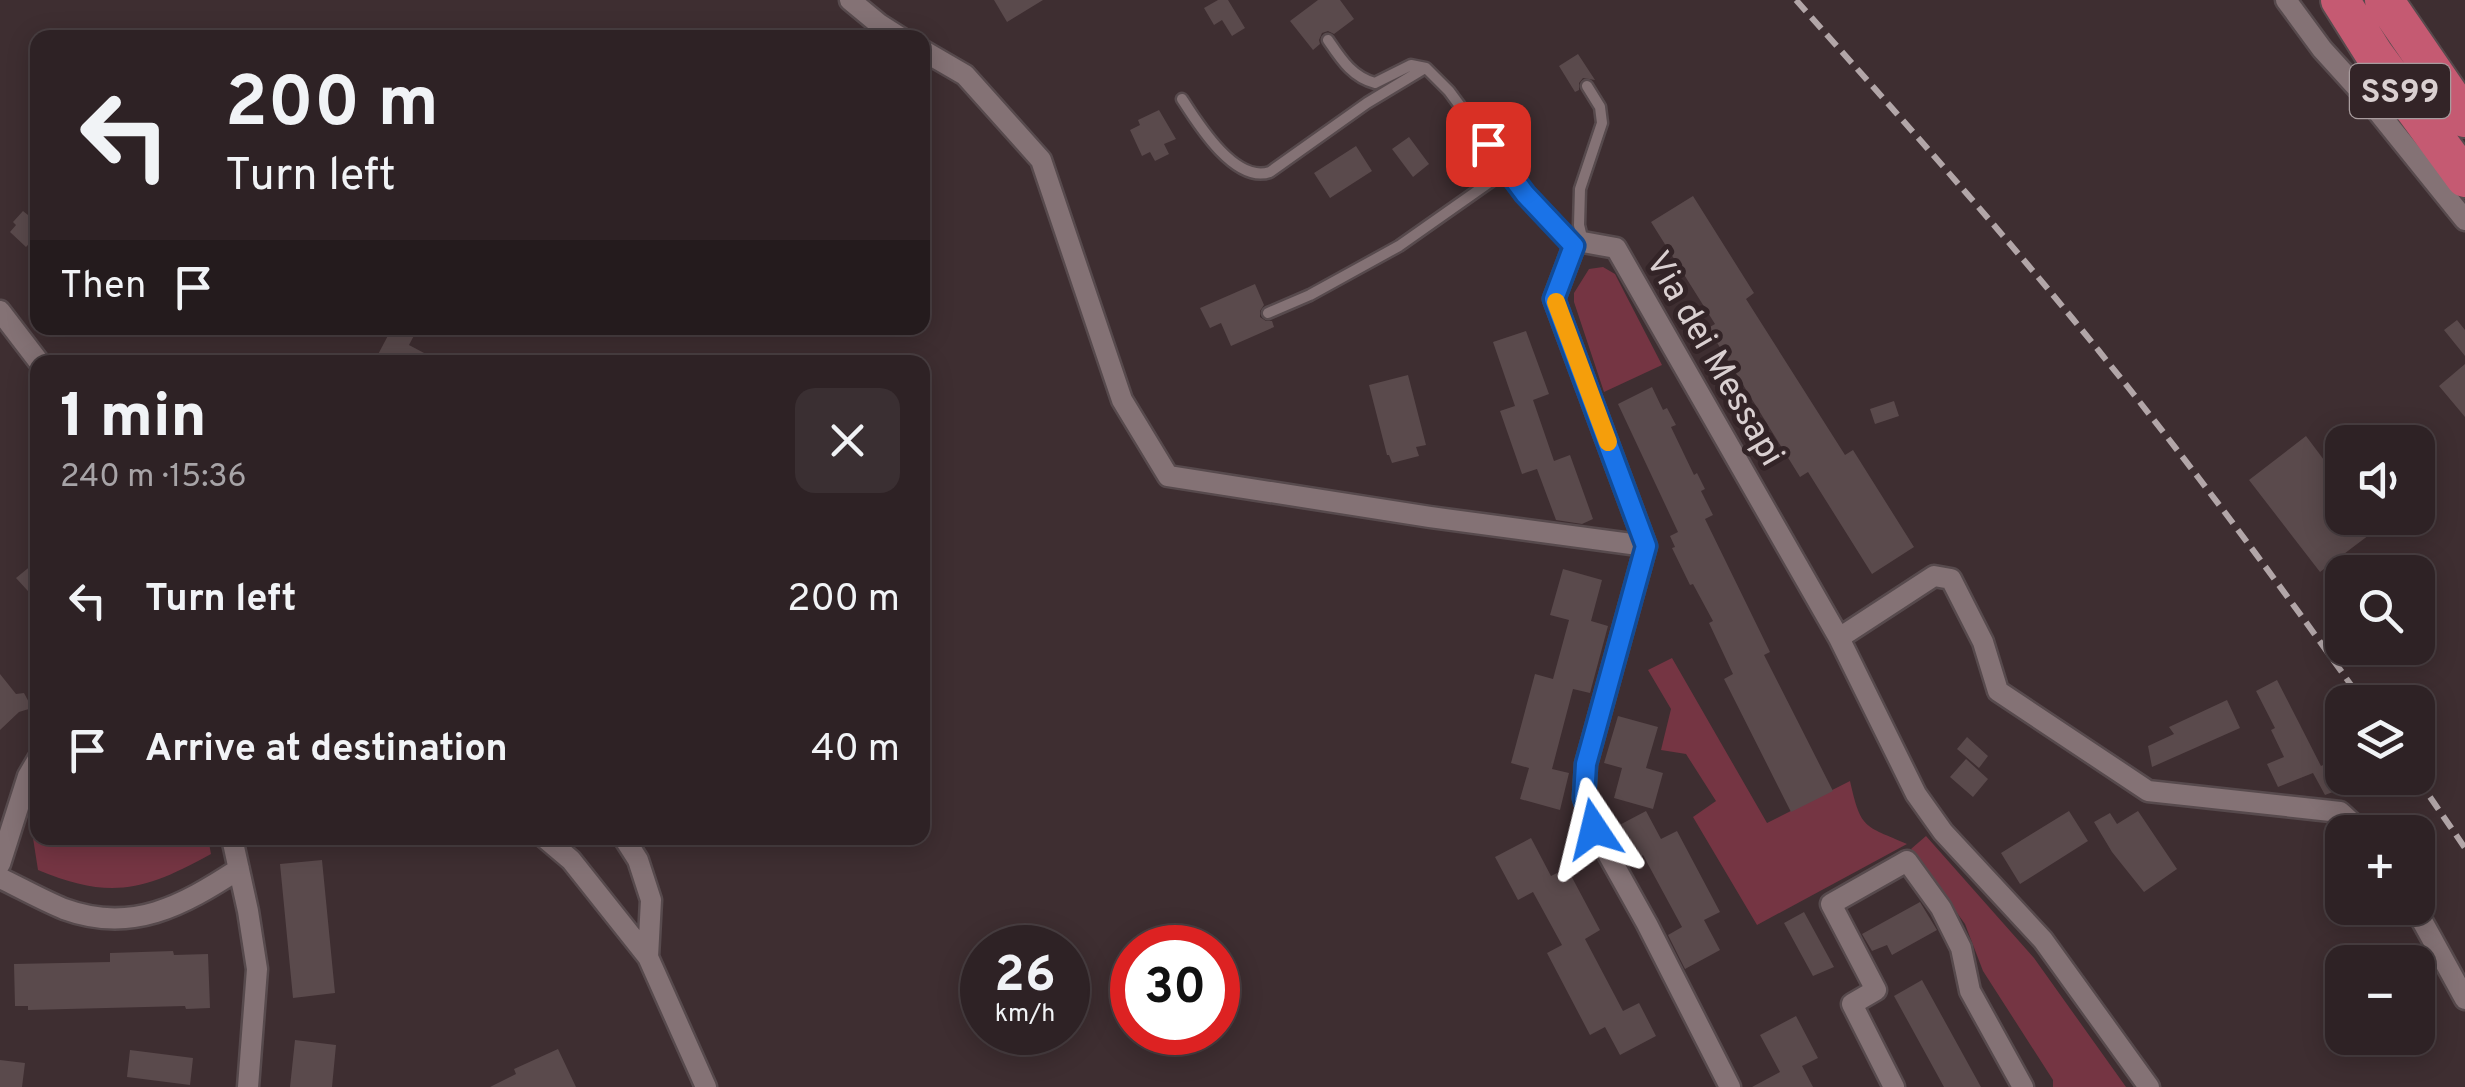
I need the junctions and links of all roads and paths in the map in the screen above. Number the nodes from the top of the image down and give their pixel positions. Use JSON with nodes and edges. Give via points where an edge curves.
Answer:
{"nodes":[{"id":1,"x":850,"y":0,"type":"edge"},
{"id":2,"x":2286,"y":0,"type":"edge"},
{"id":3,"x":2340,"y":0,"type":"edge"},
{"id":4,"x":2386,"y":0,"type":"edge"},
{"id":5,"x":888,"y":30,"type":"edge"},
{"id":6,"x":1328,"y":40,"type":"dead end"},
{"id":7,"x":930,"y":55,"type":"edge"},
{"id":8,"x":1426,"y":68,"type":"junction"},
{"id":9,"x":1586,"y":86,"type":"dead end"},
{"id":10,"x":1182,"y":100,"type":"dead end"},
{"id":11,"x":2465,"y":101,"type":"edge"},
{"id":12,"x":2465,"y":118,"type":"edge"},
{"id":13,"x":1507,"y":170,"type":"junction"},
{"id":14,"x":2465,"y":178,"type":"edge"},
{"id":15,"x":2465,"y":220,"type":"edge"},
{"id":16,"x":1578,"y":244,"type":"junction"},
{"id":17,"x":0,"y":311,"type":"edge"},
{"id":18,"x":1268,"y":313,"type":"dead end"},
{"id":19,"x":33,"y":355,"type":"edge"},
{"id":20,"x":1646,"y":546,"type":"junction"},
{"id":21,"x":1839,"y":638,"type":"junction"},
{"id":22,"x":30,"y":773,"type":"edge"},
{"id":23,"x":2343,"y":815,"type":"edge"},
{"id":24,"x":233,"y":845,"type":"edge"},
{"id":25,"x":553,"y":845,"type":"edge"},
{"id":26,"x":628,"y":845,"type":"edge"},
{"id":27,"x":0,"y":864,"type":"edge"},
{"id":28,"x":238,"y":869,"type":"junction"},
{"id":29,"x":0,"y":878,"type":"edge"},
{"id":30,"x":2424,"y":925,"type":"edge"},
{"id":31,"x":648,"y":957,"type":"junction"},
{"id":32,"x":2465,"y":999,"type":"edge"},
{"id":33,"x":245,"y":1084,"type":"edge"},
{"id":34,"x":706,"y":1087,"type":"edge"},
{"id":35,"x":1730,"y":1087,"type":"edge"},
{"id":36,"x":1894,"y":1087,"type":"edge"},
{"id":37,"x":2023,"y":1087,"type":"edge"},
{"id":38,"x":2149,"y":1087,"type":"edge"}],
"edges":[{"from":1,"to":5,"type":"street"},
{"from":2,"to":15,"type":"street"},
{"from":3,"to":14,"type":"highway","number":"SS99"},
{"from":4,"to":11,"type":"highway"},
{"from":4,"to":12,"type":"highway","number":"SS99"},
{"from":6,"to":8,"type":"lane","via":[[1360,79],[1375,83],[1412,65]]},
{"from":7,"to":20,"type":"street","via":[[965,76],[1041,160],[1122,400],[1168,476]]},
{"from":8,"to":10,"type":"lane","via":[[1260,175],[1218,147]]},
{"from":8,"to":13,"type":"lane"},
{"from":9,"to":16,"type":"lane","via":[[1602,123],[1578,201]]},
{"from":13,"to":16,"type":"lane"},
{"from":13,"to":18,"type":"lane","via":[[1398,246]]},
{"from":16,"to":20,"type":"street","via":[[1554,299]]},
{"from":16,"to":21,"type":"street","name":"Via dei Messapi","via":[[1616,248]]},
{"from":17,"to":19,"type":"street"},
{"from":20,"to":35,"type":"street","via":[[1586,764],[1584,798],[1594,829]]},
{"from":21,"to":23,"type":"street","via":[[1934,576],[1950,578],[1984,642],[1998,691],[2148,790]]},
{"from":21,"to":38,"type":"street","name":"Via dei Messapi","via":[[1916,794],[2043,940]]},
{"from":22,"to":27,"type":"street"},
{"from":24,"to":28,"type":"street"},
{"from":25,"to":31,"type":"street"},
{"from":26,"to":31,"type":"street","via":[[651,900]]},
{"from":28,"to":29,"type":"street","via":[[166,911],[110,919],[65,909]]},
{"from":28,"to":33,"type":"street","via":[[257,969]]},
{"from":30,"to":32,"type":"street"},
{"from":31,"to":34,"type":"street"},
{"from":36,"to":37,"type":"street","via":[[1852,1004],[1876,990],[1830,904],[1907,862],[1941,908],[1961,948],[1970,991]]}]}
